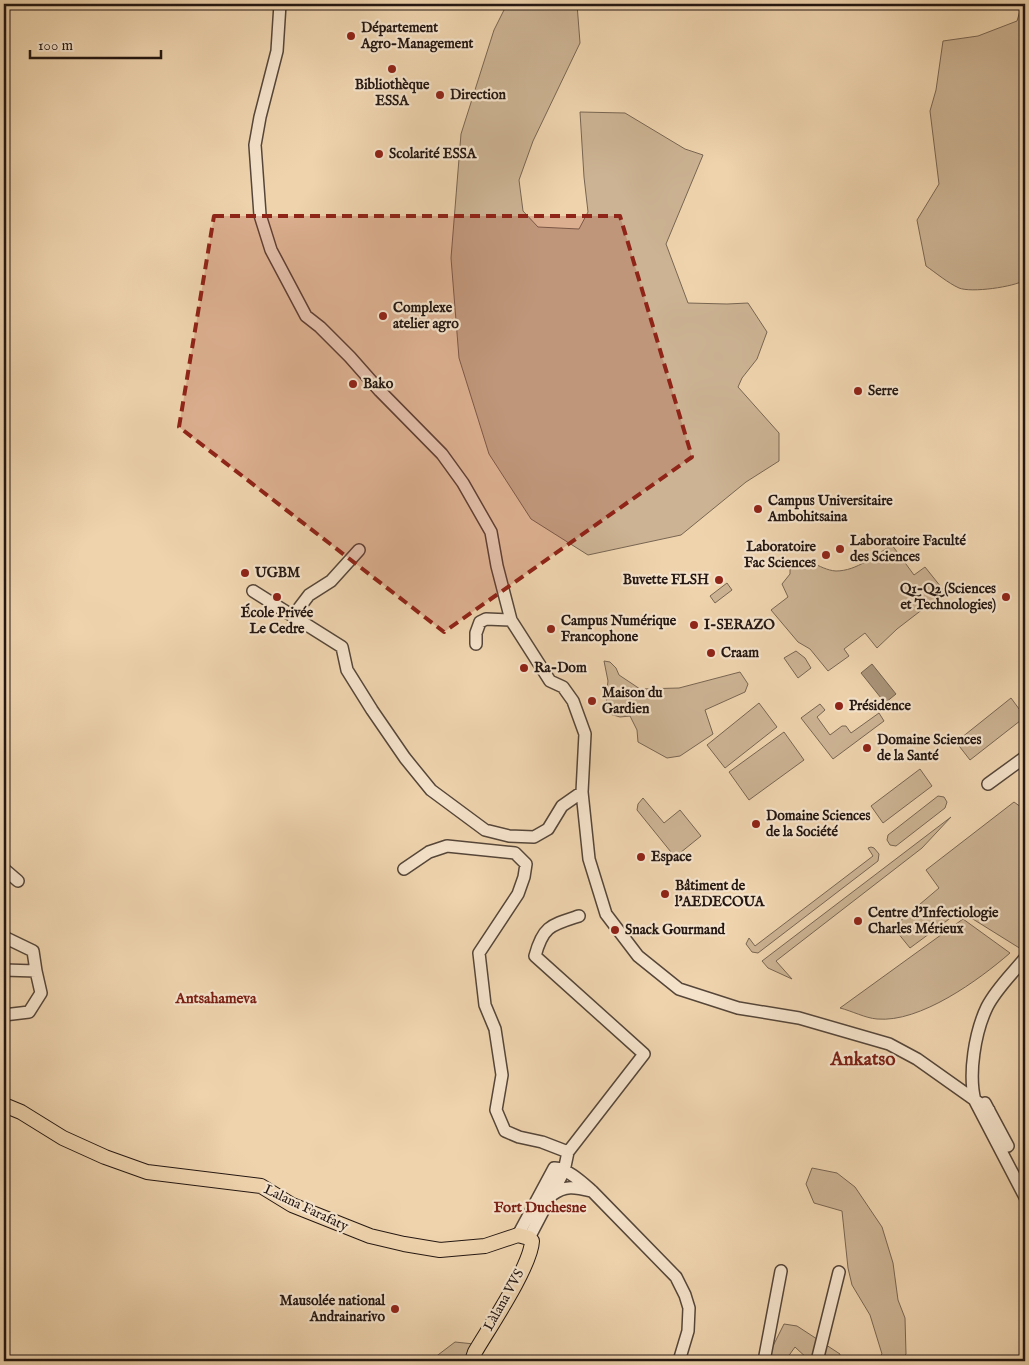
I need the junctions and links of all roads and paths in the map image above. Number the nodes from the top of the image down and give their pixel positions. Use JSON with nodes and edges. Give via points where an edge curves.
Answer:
{"nodes":[{"id":1,"x":280,"y":4,"type":"edge"},
{"id":2,"x":359,"y":550,"type":"dead end"},
{"id":3,"x":253,"y":591,"type":"dead end"},
{"id":4,"x":293,"y":616,"type":"junction"},
{"id":5,"x":511,"y":620,"type":"junction"},
{"id":6,"x":476,"y":644,"type":"dead end"},
{"id":7,"x":1025,"y":757,"type":"edge"},
{"id":8,"x":988,"y":784,"type":"dead end"},
{"id":9,"x":582,"y":792,"type":"junction"},
{"id":10,"x":4,"y":869,"type":"edge"},
{"id":11,"x":404,"y":870,"type":"dead end"},
{"id":12,"x":18,"y":881,"type":"dead end"},
{"id":13,"x":579,"y":916,"type":"dead end"},
{"id":14,"x":4,"y":937,"type":"edge"},
{"id":15,"x":1025,"y":958,"type":"edge"},
{"id":16,"x":4,"y":970,"type":"edge"},
{"id":17,"x":36,"y":971,"type":"junction"},
{"id":18,"x":4,"y":1015,"type":"edge"},
{"id":19,"x":972,"y":1079,"type":"junction"},
{"id":20,"x":975,"y":1101,"type":"junction"},
{"id":21,"x":4,"y":1105,"type":"edge"},
{"id":22,"x":989,"y":1110,"type":"junction"},
{"id":23,"x":568,"y":1152,"type":"junction"},
{"id":24,"x":564,"y":1171,"type":"junction"},
{"id":25,"x":1025,"y":1179,"type":"edge"},
{"id":26,"x":592,"y":1192,"type":"junction"},
{"id":27,"x":551,"y":1196,"type":"junction"},
{"id":28,"x":1025,"y":1197,"type":"edge"},
{"id":29,"x":524,"y":1236,"type":"junction"},
{"id":30,"x":781,"y":1271,"type":"dead end"},
{"id":31,"x":840,"y":1272,"type":"dead end"},
{"id":32,"x":472,"y":1361,"type":"edge"},
{"id":33,"x":679,"y":1361,"type":"edge"},
{"id":34,"x":764,"y":1361,"type":"edge"},
{"id":35,"x":817,"y":1361,"type":"edge"}],
"edges":[{"from":1,"to":5,"type":"street","via":[[276,51],[255,145],[260,215],[271,250],[306,316],[442,454],[463,483],[491,532]]},
{"from":2,"to":4,"type":"street","via":[[332,581],[309,595]]},
{"from":3,"to":4,"type":"street"},
{"from":4,"to":9,"type":"street","via":[[342,647],[347,670],[405,758],[431,790],[485,830],[509,836],[534,837],[548,829],[562,806]]},
{"from":5,"to":6,"type":"street","via":[[486,619],[480,622]]},
{"from":5,"to":9,"type":"street","via":[[550,681],[563,687],[573,701],[585,734]]},
{"from":7,"to":8,"type":"street"},
{"from":9,"to":20,"type":"street","via":[[588,859],[606,914],[638,956],[672,984],[738,1008],[798,1018],[889,1044],[917,1059]]},
{"from":10,"to":12,"type":"street"},
{"from":11,"to":23,"type":"street","via":[[429,852],[447,846],[515,853],[526,864],[518,894],[479,953],[485,1005],[495,1029],[502,1075],[496,1110],[505,1131]]},
{"from":13,"to":23,"type":"street","via":[[553,924],[540,938],[535,956],[644,1054]]},
{"from":14,"to":17,"type":"street","via":[[33,951]]},
{"from":15,"to":19,"type":"street","via":[[988,1006],[978,1034]]},
{"from":16,"to":17,"type":"street"},
{"from":17,"to":18,"type":"street","via":[[41,993],[29,1012]]},
{"from":19,"to":20,"type":"street"},
{"from":19,"to":22,"type":"street"},
{"from":20,"to":22,"type":"street"},
{"from":20,"to":28,"type":"street"},
{"from":21,"to":29,"type":"main road","name":"Lalana Farafaty","via":[[104,1158],[147,1172],[261,1186],[292,1204],[370,1236],[440,1250],[485,1246]]},
{"from":22,"to":25,"type":"street"},
{"from":23,"to":24,"type":"street"},
{"from":24,"to":26,"type":"street"},
{"from":24,"to":27,"type":"street"},
{"from":24,"to":29,"type":"street","via":[[554,1168]]},
{"from":26,"to":27,"type":"street","via":[[565,1188]]},
{"from":26,"to":33,"type":"street","via":[[676,1277],[689,1308],[688,1332]]},
{"from":27,"to":29,"type":"street"},
{"from":29,"to":32,"type":"main road","name":"Làlana VVS","via":[[532,1241],[532,1246],[521,1273]]},
{"from":30,"to":34,"type":"street"},
{"from":31,"to":35,"type":"street"}]}
